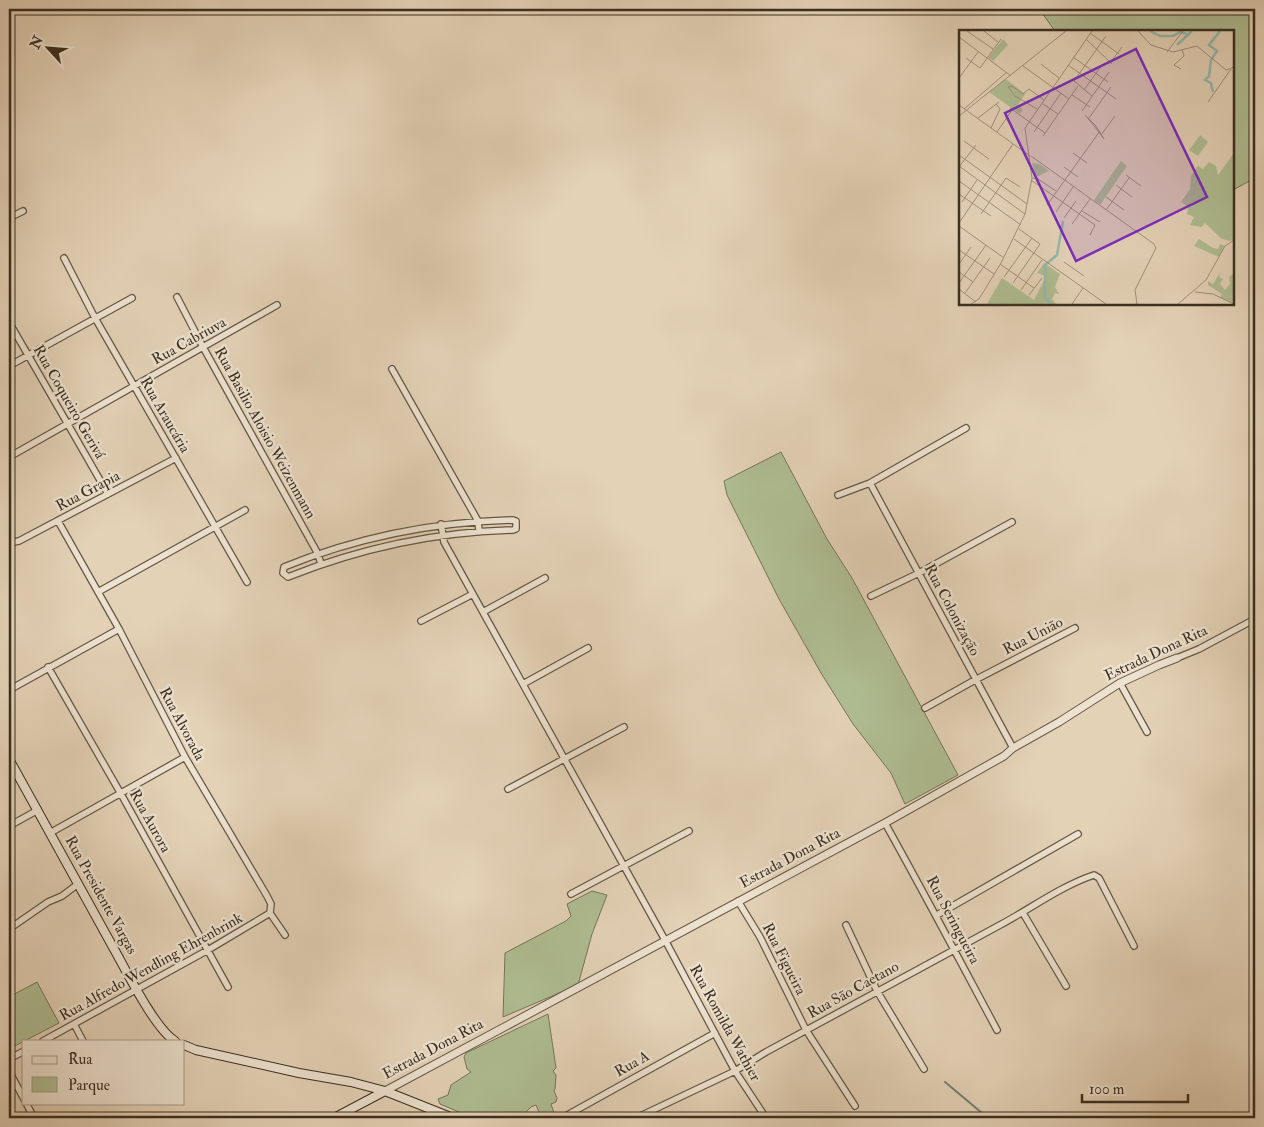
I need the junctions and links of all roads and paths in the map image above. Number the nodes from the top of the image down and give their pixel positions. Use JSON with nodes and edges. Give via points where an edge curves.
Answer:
{"nodes":[{"id":1,"x":23,"y":211,"type":"dead end"},
{"id":2,"x":9,"y":218,"type":"edge"},
{"id":3,"x":64,"y":258,"type":"dead end"},
{"id":4,"x":177,"y":297,"type":"dead end"},
{"id":5,"x":132,"y":298,"type":"dead end"},
{"id":6,"x":278,"y":305,"type":"dead end"},
{"id":7,"x":95,"y":318,"type":"junction"},
{"id":8,"x":9,"y":322,"type":"edge"},
{"id":9,"x":203,"y":347,"type":"junction"},
{"id":10,"x":28,"y":355,"type":"junction"},
{"id":11,"x":9,"y":366,"type":"edge"},
{"id":12,"x":392,"y":370,"type":"dead end"},
{"id":13,"x":134,"y":386,"type":"junction"},
{"id":14,"x":67,"y":424,"type":"junction"},
{"id":15,"x":966,"y":428,"type":"dead end"},
{"id":16,"x":9,"y":457,"type":"edge"},
{"id":17,"x":176,"y":458,"type":"junction"},
{"id":18,"x":870,"y":483,"type":"junction"},
{"id":19,"x":108,"y":494,"type":"junction"},
{"id":20,"x":838,"y":495,"type":"dead end"},
{"id":21,"x":245,"y":510,"type":"dead end"},
{"id":22,"x":58,"y":521,"type":"junction"},
{"id":23,"x":478,"y":521,"type":"junction"},
{"id":24,"x":1012,"y":522,"type":"dead end"},
{"id":25,"x":441,"y":524,"type":"junction"},
{"id":26,"x":216,"y":526,"type":"junction"},
{"id":27,"x":479,"y":532,"type":"junction"},
{"id":28,"x":443,"y":535,"type":"junction"},
{"id":29,"x":10,"y":538,"type":"edge"},
{"id":30,"x":318,"y":554,"type":"junction"},
{"id":31,"x":321,"y":564,"type":"junction"},
{"id":32,"x":919,"y":573,"type":"junction"},
{"id":33,"x":545,"y":578,"type":"dead end"},
{"id":34,"x":248,"y":582,"type":"dead end"},
{"id":35,"x":98,"y":592,"type":"junction"},
{"id":36,"x":473,"y":594,"type":"junction"},
{"id":37,"x":871,"y":596,"type":"dead end"},
{"id":38,"x":483,"y":612,"type":"junction"},
{"id":39,"x":1255,"y":619,"type":"edge"},
{"id":40,"x":421,"y":621,"type":"dead end"},
{"id":41,"x":1075,"y":628,"type":"dead end"},
{"id":42,"x":119,"y":629,"type":"junction"},
{"id":43,"x":588,"y":648,"type":"dead end"},
{"id":44,"x":1177,"y":658,"type":"joint"},
{"id":45,"x":48,"y":667,"type":"junction"},
{"id":46,"x":975,"y":680,"type":"junction"},
{"id":47,"x":1120,"y":683,"type":"junction"},
{"id":48,"x":523,"y":684,"type":"junction"},
{"id":49,"x":9,"y":690,"type":"edge"},
{"id":50,"x":924,"y":708,"type":"dead end"},
{"id":51,"x":624,"y":727,"type":"dead end"},
{"id":52,"x":1147,"y":732,"type":"dead end"},
{"id":53,"x":1013,"y":748,"type":"junction"},
{"id":54,"x":185,"y":757,"type":"junction"},
{"id":55,"x":9,"y":758,"type":"edge"},
{"id":56,"x":564,"y":759,"type":"junction"},
{"id":57,"x":508,"y":789,"type":"dead end"},
{"id":58,"x":121,"y":794,"type":"junction"},
{"id":59,"x":38,"y":810,"type":"junction"},
{"id":60,"x":884,"y":823,"type":"junction"},
{"id":61,"x":9,"y":826,"type":"edge"},
{"id":62,"x":689,"y":831,"type":"dead end"},
{"id":63,"x":50,"y":834,"type":"junction"},
{"id":64,"x":1078,"y":834,"type":"dead end"},
{"id":65,"x":624,"y":866,"type":"junction"},
{"id":66,"x":78,"y":884,"type":"junction"},
{"id":67,"x":571,"y":894,"type":"dead end"},
{"id":68,"x":738,"y":900,"type":"junction"},
{"id":69,"x":270,"y":913,"type":"junction"},
{"id":70,"x":1022,"y":913,"type":"junction"},
{"id":71,"x":937,"y":916,"type":"junction"},
{"id":72,"x":846,"y":925,"type":"dead end"},
{"id":73,"x":9,"y":930,"type":"edge"},
{"id":74,"x":285,"y":935,"type":"dead end"},
{"id":75,"x":665,"y":940,"type":"junction"},
{"id":76,"x":1134,"y":946,"type":"dead end"},
{"id":77,"x":953,"y":949,"type":"junction"},
{"id":78,"x":208,"y":950,"type":"junction"},
{"id":79,"x":1066,"y":986,"type":"dead end"},
{"id":80,"x":228,"y":987,"type":"dead end"},
{"id":81,"x":137,"y":990,"type":"junction"},
{"id":82,"x":877,"y":991,"type":"junction"},
{"id":83,"x":74,"y":1024,"type":"junction"},
{"id":84,"x":806,"y":1030,"type":"junction"},
{"id":85,"x":998,"y":1030,"type":"dead end"},
{"id":86,"x":715,"y":1033,"type":"junction"},
{"id":87,"x":45,"y":1040,"type":"edge"},
{"id":88,"x":82,"y":1040,"type":"edge"},
{"id":89,"x":174,"y":1040,"type":"edge"},
{"id":90,"x":185,"y":1046,"type":"edge"},
{"id":91,"x":22,"y":1052,"type":"edge"},
{"id":92,"x":9,"y":1059,"type":"edge"},
{"id":93,"x":924,"y":1069,"type":"dead end"},
{"id":94,"x":9,"y":1071,"type":"edge"},
{"id":95,"x":735,"y":1071,"type":"junction"},
{"id":96,"x":385,"y":1091,"type":"junction"},
{"id":97,"x":22,"y":1095,"type":"edge"},
{"id":98,"x":27,"y":1104,"type":"edge"},
{"id":99,"x":855,"y":1106,"type":"dead end"},
{"id":100,"x":34,"y":1118,"type":"edge"},
{"id":101,"x":334,"y":1118,"type":"edge"},
{"id":102,"x":453,"y":1118,"type":"edge"},
{"id":103,"x":562,"y":1118,"type":"edge"},
{"id":104,"x":636,"y":1118,"type":"edge"},
{"id":105,"x":766,"y":1118,"type":"edge"}],
"edges":[{"from":1,"to":2,"type":"street"},
{"from":3,"to":7,"type":"street","name":"Rua Araucária"},
{"from":4,"to":9,"type":"street","name":"Rua Basilio Aloisio Weizenmann"},
{"from":5,"to":7,"type":"street"},
{"from":6,"to":9,"type":"street","name":"Rua Cabriuva"},
{"from":7,"to":10,"type":"street"},
{"from":7,"to":13,"type":"street","name":"Rua Araucária"},
{"from":8,"to":10,"type":"street","name":"Rua Coqueiro Gerivá"},
{"from":9,"to":13,"type":"street","name":"Rua Cabriuva"},
{"from":9,"to":30,"type":"street","name":"Rua Basilio Aloisio Weizenmann"},
{"from":10,"to":11,"type":"street"},
{"from":10,"to":14,"type":"street","name":"Rua Coqueiro Gerivá"},
{"from":12,"to":23,"type":"street"},
{"from":13,"to":14,"type":"street","name":"Rua Cabriuva"},
{"from":13,"to":17,"type":"street","name":"Rua Araucária"},
{"from":14,"to":16,"type":"street","name":"Rua Cabriuva"},
{"from":14,"to":19,"type":"street","name":"Rua Coqueiro Gerivá"},
{"from":15,"to":18,"type":"street"},
{"from":17,"to":19,"type":"street","name":"Rua Grapia"},
{"from":17,"to":26,"type":"street","name":"Rua Araucária"},
{"from":18,"to":20,"type":"street"},
{"from":18,"to":32,"type":"street","name":"Rua Colonização"},
{"from":19,"to":22,"type":"street","name":"Rua Grapia"},
{"from":21,"to":26,"type":"street"},
{"from":22,"to":29,"type":"street","name":"Rua Grapia","via":[[19,541],[14,542]]},
{"from":22,"to":35,"type":"street","name":"Rua Alvorada"},
{"from":23,"to":25,"type":"street"},
{"from":23,"to":27,"type":"street"},
{"from":23,"to":27,"type":"street","via":[[513,520],[517,525],[513,530]]},
{"from":24,"to":32,"type":"street"},
{"from":25,"to":28,"type":"street","name":"Rua Romilda Wathier"},
{"from":25,"to":30,"type":"street","via":[[376,536]]},
{"from":26,"to":34,"type":"street","name":"Rua Araucária"},
{"from":26,"to":35,"type":"street"},
{"from":27,"to":28,"type":"street"},
{"from":28,"to":31,"type":"street","via":[[379,547]]},
{"from":28,"to":36,"type":"street","name":"Rua Romilda Wathier"},
{"from":30,"to":31,"type":"street","name":"Rua Basilio Aloisio Weizenmann"},
{"from":30,"to":31,"type":"street","via":[[284,567],[283,573],[288,577]]},
{"from":32,"to":37,"type":"street"},
{"from":32,"to":46,"type":"street","name":"Rua Colonização"},
{"from":33,"to":38,"type":"street"},
{"from":35,"to":42,"type":"street","name":"Rua Alvorada"},
{"from":36,"to":38,"type":"street","name":"Rua Romilda Wathier"},
{"from":36,"to":40,"type":"street"},
{"from":38,"to":48,"type":"street","name":"Rua Romilda Wathier"},
{"from":39,"to":44,"type":"street","name":"Estrada Dona Rita"},
{"from":41,"to":46,"type":"street","name":"Rua União"},
{"from":42,"to":45,"type":"street"},
{"from":42,"to":54,"type":"street","name":"Rua Alvorada"},
{"from":43,"to":48,"type":"street"},
{"from":44,"to":47,"type":"street","name":"Estrada Dona Rita"},
{"from":45,"to":49,"type":"street"},
{"from":45,"to":58,"type":"street","name":"Rua Aurora"},
{"from":46,"to":50,"type":"street","name":"Rua União"},
{"from":46,"to":53,"type":"street","name":"Rua Colonização"},
{"from":47,"to":52,"type":"street"},
{"from":47,"to":53,"type":"street","name":"Estrada Dona Rita"},
{"from":48,"to":56,"type":"street","name":"Rua Romilda Wathier"},
{"from":51,"to":56,"type":"street"},
{"from":53,"to":60,"type":"street","name":"Estrada Dona Rita"},
{"from":54,"to":58,"type":"street"},
{"from":54,"to":69,"type":"street","name":"Rua Alvorada","via":[[267,896]]},
{"from":55,"to":59,"type":"main road","name":"Rua Presidente Vargas"},
{"from":56,"to":57,"type":"street"},
{"from":56,"to":65,"type":"street","name":"Rua Romilda Wathier"},
{"from":58,"to":63,"type":"street"},
{"from":58,"to":78,"type":"street","name":"Rua Aurora"},
{"from":59,"to":61,"type":"street"},
{"from":59,"to":63,"type":"main road","name":"Rua Presidente Vargas"},
{"from":60,"to":68,"type":"street","name":"Estrada Dona Rita"},
{"from":60,"to":71,"type":"street","name":"Rua Seringueira"},
{"from":62,"to":65,"type":"street"},
{"from":63,"to":66,"type":"main road","name":"Rua Presidente Vargas"},
{"from":64,"to":71,"type":"street"},
{"from":65,"to":67,"type":"street"},
{"from":65,"to":75,"type":"street","name":"Rua Romilda Wathier"},
{"from":66,"to":73,"type":"street"},
{"from":66,"to":81,"type":"main road","name":"Rua Presidente Vargas"},
{"from":68,"to":75,"type":"street","name":"Estrada Dona Rita"},
{"from":68,"to":84,"type":"street","name":"Rua Figueira"},
{"from":69,"to":74,"type":"street","name":"Rua Alvorada"},
{"from":69,"to":78,"type":"street","name":"Rua Alfredo Wendling Ehrenbrink"},
{"from":70,"to":76,"type":"street","name":"Rua São Caetano","via":[[1080,879],[1094,875],[1099,878]]},
{"from":70,"to":77,"type":"street","name":"Rua São Caetano"},
{"from":70,"to":79,"type":"street"},
{"from":71,"to":77,"type":"street","name":"Rua Seringueira"},
{"from":72,"to":82,"type":"street"},
{"from":75,"to":86,"type":"street","name":"Rua Romilda Wathier"},
{"from":75,"to":96,"type":"street","name":"Estrada Dona Rita"},
{"from":77,"to":82,"type":"street","name":"Rua São Caetano"},
{"from":77,"to":85,"type":"street","name":"Rua Seringueira"},
{"from":78,"to":80,"type":"street","name":"Rua Aurora"},
{"from":78,"to":81,"type":"street","name":"Rua Alfredo Wendling Ehrenbrink"},
{"from":81,"to":83,"type":"street","name":"Rua Alfredo Wendling Ehrenbrink"},
{"from":81,"to":89,"type":"main road","name":"Rua Presidente Vargas"},
{"from":82,"to":84,"type":"street","name":"Rua São Caetano"},
{"from":82,"to":93,"type":"street"},
{"from":83,"to":87,"type":"street","name":"Rua Alfredo Wendling Ehrenbrink"},
{"from":83,"to":88,"type":"street"},
{"from":84,"to":95,"type":"street","name":"Rua São Caetano"},
{"from":84,"to":99,"type":"street","name":"Rua Figueira"},
{"from":86,"to":95,"type":"street","name":"Rua Romilda Wathier"},
{"from":86,"to":103,"type":"street","name":"Rua A"},
{"from":90,"to":96,"type":"main road"},
{"from":91,"to":92,"type":"street"},
{"from":94,"to":97,"type":"street"},
{"from":95,"to":104,"type":"street","name":"Rua São Caetano"},
{"from":95,"to":105,"type":"street","name":"Rua Romilda Wathier"},
{"from":96,"to":101,"type":"main road","name":"Estrada Dona Rita"},
{"from":96,"to":102,"type":"main road"},
{"from":98,"to":100,"type":"street"}]}
